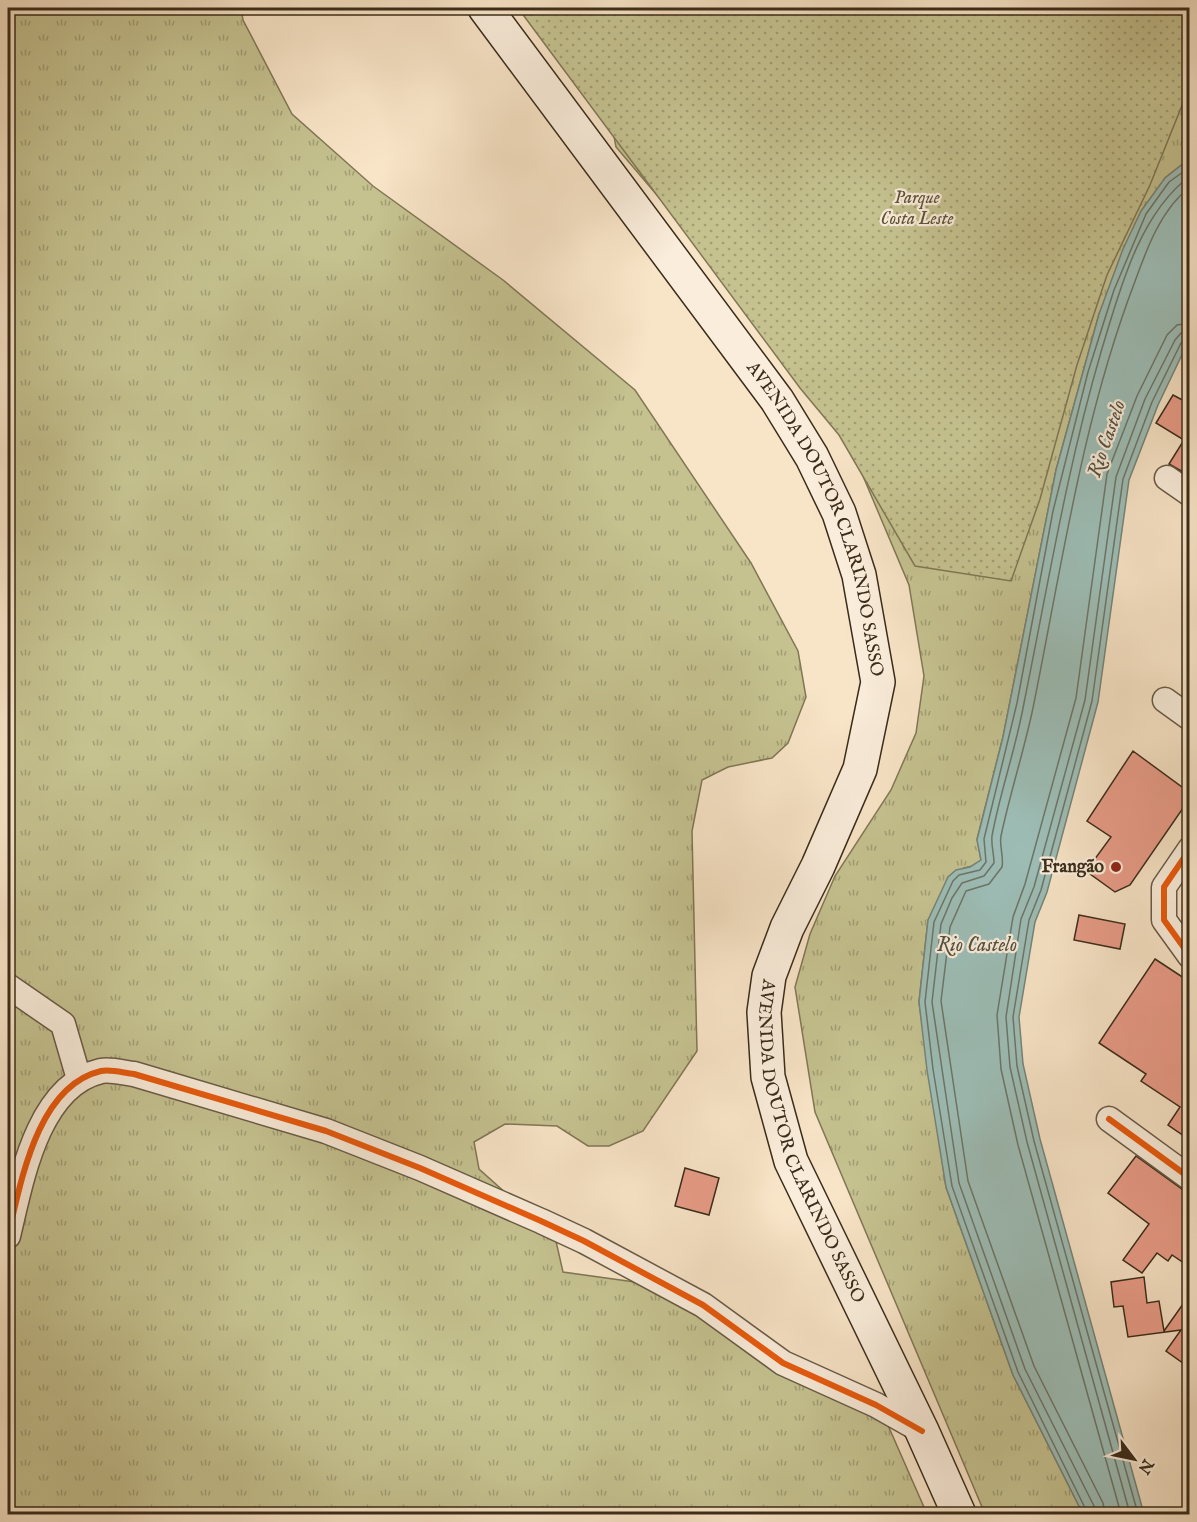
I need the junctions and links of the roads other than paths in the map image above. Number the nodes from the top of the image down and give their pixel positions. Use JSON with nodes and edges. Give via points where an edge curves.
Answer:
{"nodes":[{"id":1,"x":485,"y":8,"type":"edge"},
{"id":2,"x":498,"y":8,"type":"edge"},
{"id":3,"x":514,"y":45,"type":"junction"},
{"id":4,"x":1167,"y":478,"type":"dead end"},
{"id":5,"x":1190,"y":494,"type":"edge"},
{"id":6,"x":1165,"y":700,"type":"dead end"},
{"id":7,"x":1190,"y":718,"type":"edge"},
{"id":8,"x":1190,"y":849,"type":"edge"},
{"id":9,"x":1190,"y":956,"type":"edge"},
{"id":10,"x":8,"y":986,"type":"edge"},
{"id":11,"x":79,"y":1079,"type":"junction"},
{"id":12,"x":1109,"y":1119,"type":"dead end"},
{"id":13,"x":1190,"y":1178,"type":"edge"},
{"id":14,"x":8,"y":1236,"type":"edge"},
{"id":15,"x":922,"y":1431,"type":"junction"},
{"id":16,"x":959,"y":1515,"type":"edge"}],
"edges":[{"from":1,"to":3,"type":"main road","name":"AVENIDA DOUTOR CLARINDO SASSO"},
{"from":2,"to":3,"type":"main road","name":"AVENIDA DOUTOR CLARINDO SASSO"},
{"from":3,"to":15,"type":"main road","name":"AVENIDA DOUTOR CLARINDO SASSO","via":[[777,400],[839,513],[859,576],[878,682],[860,769],[769,976],[764,1012],[768,1077],[791,1161]]},
{"from":4,"to":5,"type":"street"},
{"from":6,"to":7,"type":"street"},
{"from":8,"to":9,"type":"street","via":[[1164,886],[1164,920]]},
{"from":10,"to":11,"type":"street","via":[[63,1024]]},
{"from":11,"to":14,"type":"street","via":[[44,1119],[24,1173]]},
{"from":11,"to":15,"type":"street","via":[[103,1070],[134,1074],[266,1112],[420,1168],[584,1241],[703,1305],[783,1363]]},
{"from":12,"to":13,"type":"street"},
{"from":15,"to":16,"type":"main road","name":"AVENIDA DOUTOR CLARINDO SASSO"}]}
